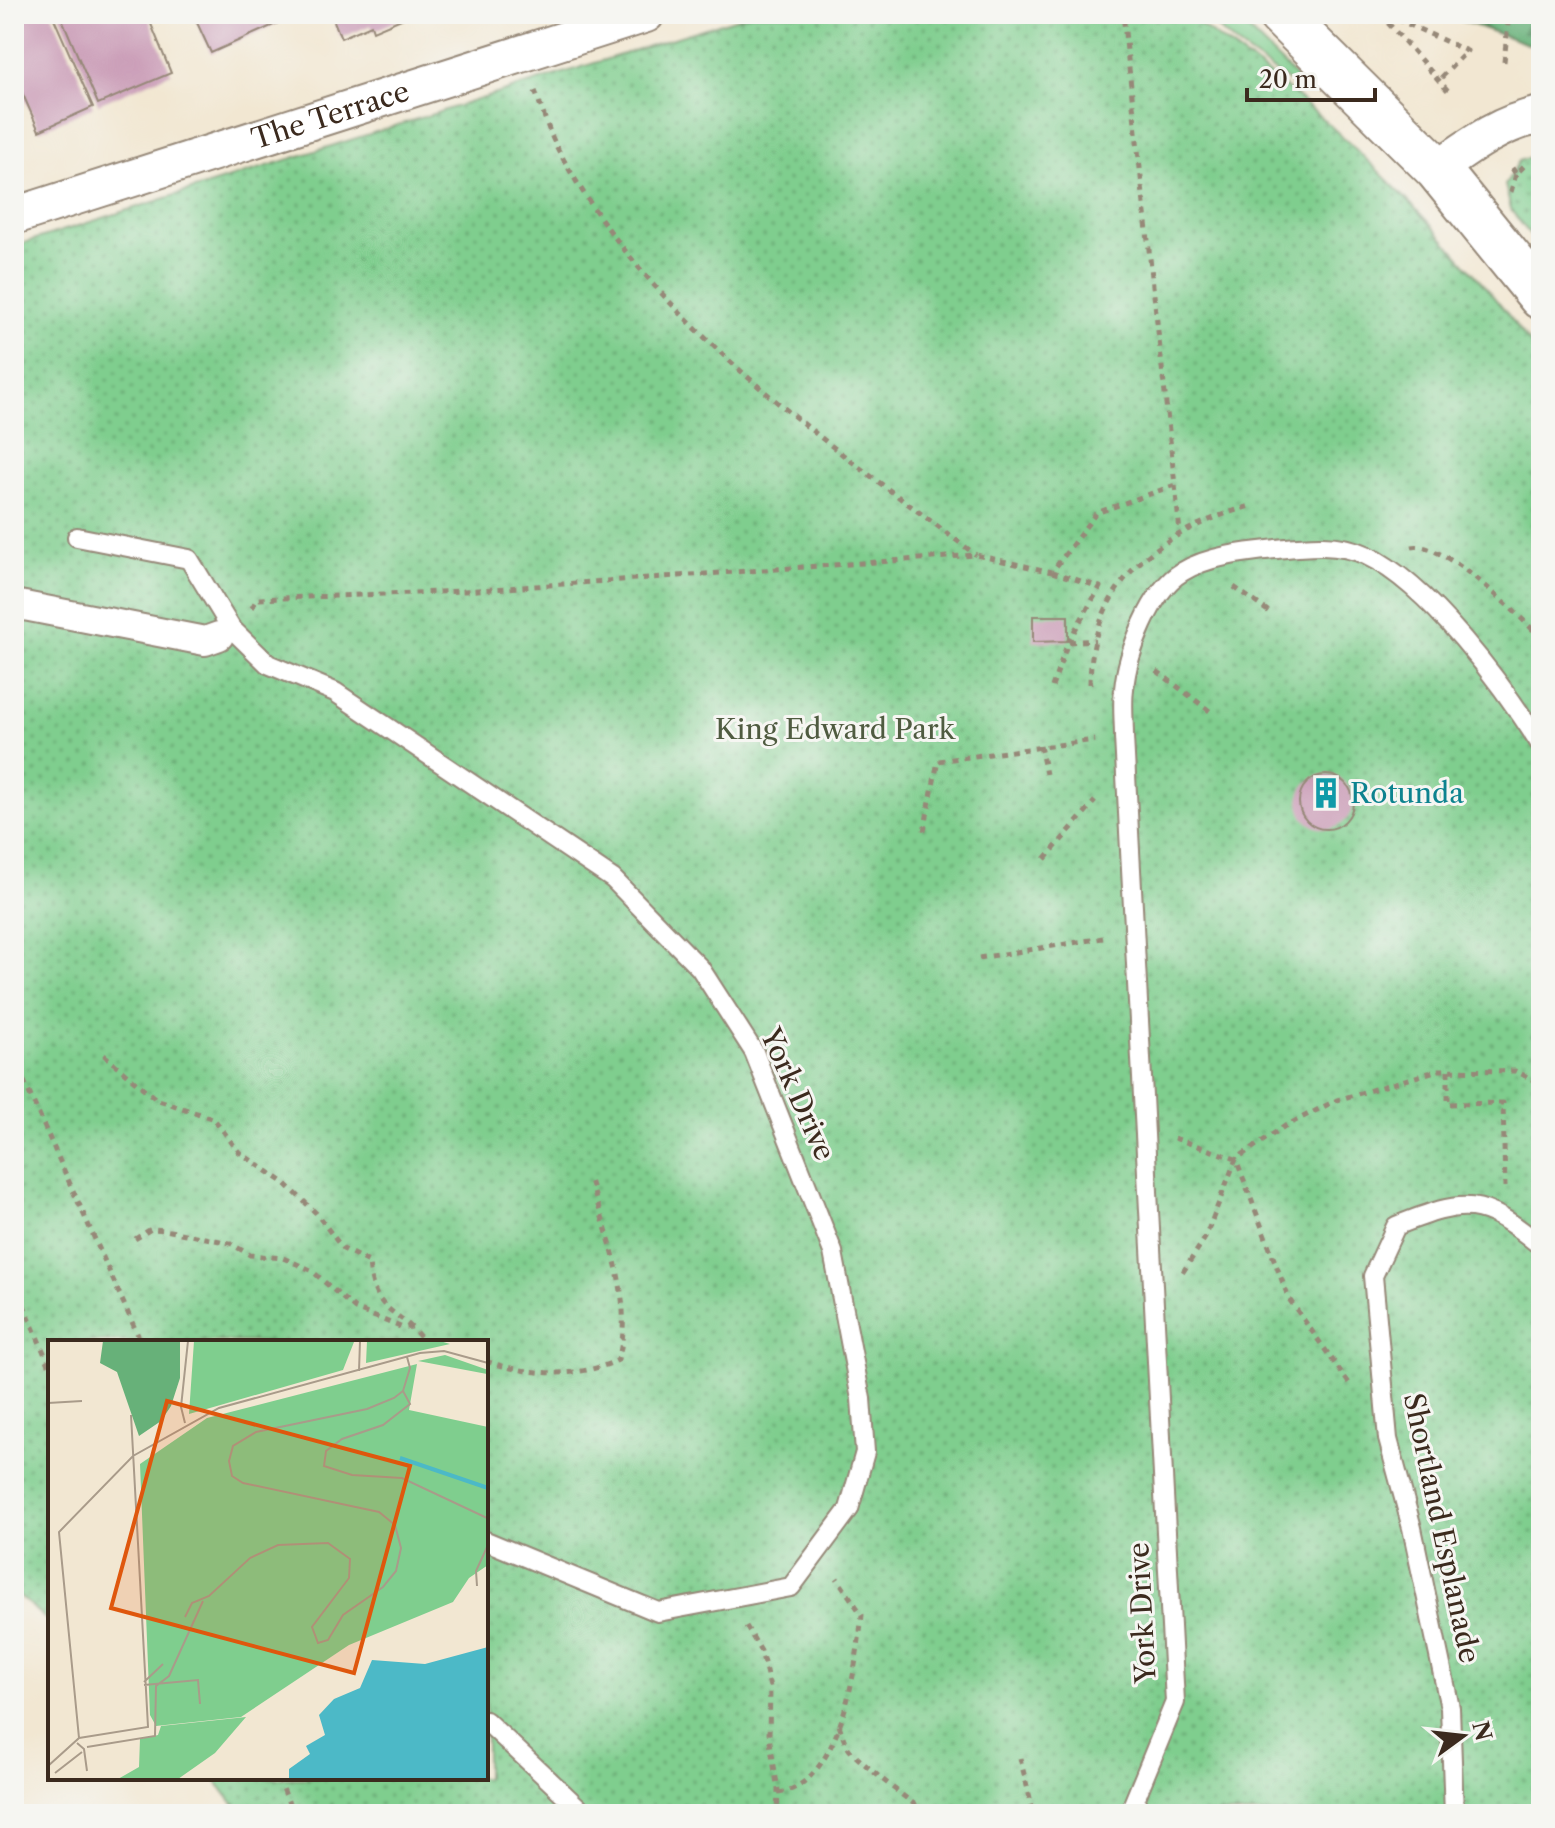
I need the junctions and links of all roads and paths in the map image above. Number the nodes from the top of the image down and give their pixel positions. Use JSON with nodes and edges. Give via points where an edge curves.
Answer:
{"nodes":[{"id":1,"x":646,"y":14,"type":"edge"},
{"id":2,"x":1123,"y":14,"type":"edge"},
{"id":3,"x":1280,"y":14,"type":"edge"},
{"id":4,"x":1380,"y":14,"type":"edge"},
{"id":5,"x":1386,"y":14,"type":"edge"},
{"id":6,"x":1509,"y":14,"type":"edge"},
{"id":7,"x":521,"y":53,"type":"junction"},
{"id":8,"x":1504,"y":62,"type":"dead end"},
{"id":9,"x":1439,"y":80,"type":"junction"},
{"id":10,"x":1451,"y":94,"type":"dead end"},
{"id":11,"x":1541,"y":115,"type":"edge"},
{"id":12,"x":1437,"y":169,"type":"junction"},
{"id":13,"x":14,"y":216,"type":"edge"},
{"id":14,"x":1541,"y":297,"type":"edge"},
{"id":15,"x":1175,"y":485,"type":"junction"},
{"id":16,"x":1180,"y":531,"type":"dead end"},
{"id":17,"x":77,"y":537,"type":"dead end"},
{"id":18,"x":1407,"y":548,"type":"dead end"},
{"id":19,"x":976,"y":555,"type":"junction"},
{"id":20,"x":1052,"y":572,"type":"junction"},
{"id":21,"x":14,"y":604,"type":"edge"},
{"id":22,"x":248,"y":616,"type":"dead end"},
{"id":23,"x":225,"y":632,"type":"junction"},
{"id":24,"x":1541,"y":638,"type":"edge"},
{"id":25,"x":1095,"y":640,"type":"dead end"},
{"id":26,"x":1068,"y":642,"type":"junction"},
{"id":27,"x":1134,"y":653,"type":"junction"},
{"id":28,"x":1052,"y":687,"type":"dead end"},
{"id":29,"x":1211,"y":712,"type":"dead end"},
{"id":30,"x":1124,"y":737,"type":"junction"},
{"id":31,"x":1541,"y":745,"type":"edge"},
{"id":32,"x":1040,"y":746,"type":"junction"},
{"id":33,"x":1046,"y":774,"type":"dead end"},
{"id":34,"x":1095,"y":800,"type":"dead end"},
{"id":35,"x":924,"y":831,"type":"dead end"},
{"id":36,"x":1045,"y":859,"type":"dead end"},
{"id":37,"x":1103,"y":940,"type":"dead end"},
{"id":38,"x":979,"y":958,"type":"dead end"},
{"id":39,"x":104,"y":1055,"type":"dead end"},
{"id":40,"x":14,"y":1059,"type":"edge"},
{"id":41,"x":1448,"y":1070,"type":"junction"},
{"id":42,"x":1541,"y":1083,"type":"edge"},
{"id":43,"x":1144,"y":1128,"type":"junction"},
{"id":44,"x":1236,"y":1159,"type":"junction"},
{"id":45,"x":590,"y":1180,"type":"dead end"},
{"id":46,"x":1505,"y":1216,"type":"junction"},
{"id":47,"x":135,"y":1239,"type":"dead end"},
{"id":48,"x":1541,"y":1246,"type":"edge"},
{"id":49,"x":14,"y":1282,"type":"edge"},
{"id":50,"x":1154,"y":1316,"type":"junction"},
{"id":51,"x":413,"y":1327,"type":"junction"},
{"id":52,"x":140,"y":1340,"type":"edge"},
{"id":53,"x":423,"y":1340,"type":"edge"},
{"id":54,"x":488,"y":1361,"type":"edge"},
{"id":55,"x":48,"y":1362,"type":"edge"},
{"id":56,"x":1388,"y":1439,"type":"junction"},
{"id":57,"x":488,"y":1542,"type":"edge"},
{"id":58,"x":818,"y":1551,"type":"junction"},
{"id":59,"x":735,"y":1598,"type":"junction"},
{"id":60,"x":488,"y":1723,"type":"edge"},
{"id":61,"x":839,"y":1724,"type":"junction"},
{"id":62,"x":1020,"y":1758,"type":"dead end"},
{"id":63,"x":280,"y":1780,"type":"edge"},
{"id":64,"x":778,"y":1793,"type":"junction"},
{"id":65,"x":293,"y":1814,"type":"edge"},
{"id":66,"x":585,"y":1814,"type":"edge"},
{"id":67,"x":777,"y":1814,"type":"edge"},
{"id":68,"x":929,"y":1814,"type":"edge"},
{"id":69,"x":1034,"y":1814,"type":"edge"},
{"id":70,"x":1129,"y":1814,"type":"edge"},
{"id":71,"x":1454,"y":1814,"type":"edge"}],
"edges":[{"from":1,"to":7,"type":"street","name":"The Terrace"},
{"from":2,"to":15,"type":"path"},
{"from":3,"to":12,"type":"main road"},
{"from":4,"to":9,"type":"path"},
{"from":5,"to":9,"type":"path","via":[[1467,51]]},
{"from":6,"to":8,"type":"path"},
{"from":7,"to":13,"type":"street","name":"The Terrace"},
{"from":7,"to":19,"type":"path","via":[[559,152],[618,243],[686,321],[800,422]]},
{"from":9,"to":10,"type":"path"},
{"from":11,"to":12,"type":"street","via":[[1483,136]]},
{"from":12,"to":14,"type":"main road"},
{"from":15,"to":16,"type":"path"},
{"from":15,"to":20,"type":"path","via":[[1096,513]]},
{"from":17,"to":23,"type":"lane","name":"York Drive","via":[[189,559]]},
{"from":18,"to":24,"type":"path","via":[[1420,545],[1500,595]]},
{"from":19,"to":20,"type":"path"},
{"from":19,"to":22,"type":"path","via":[[464,591],[257,599]]},
{"from":20,"to":26,"type":"path","via":[[1100,587]]},
{"from":21,"to":23,"type":"street","via":[[205,641]]},
{"from":23,"to":58,"type":"lane","name":"York Drive","via":[[268,664],[335,692],[613,879],[700,968],[746,1040],[833,1252],[861,1399],[865,1452],[849,1509]]},
{"from":25,"to":26,"type":"path"},
{"from":26,"to":28,"type":"path"},
{"from":27,"to":29,"type":"path"},
{"from":27,"to":30,"type":"lane","name":"York Drive","via":[[1124,688]]},
{"from":27,"to":31,"type":"lane","name":"York Drive","via":[[1152,602],[1181,572],[1250,551],[1323,545],[1364,554],[1393,572],[1451,626],[1504,687]]},
{"from":30,"to":32,"type":"path"},
{"from":30,"to":43,"type":"lane","name":"York Drive"},
{"from":32,"to":33,"type":"path"},
{"from":32,"to":35,"type":"path","via":[[938,761]]},
{"from":34,"to":36,"type":"path"},
{"from":37,"to":38,"type":"path"},
{"from":39,"to":51,"type":"path","via":[[156,1099],[214,1119],[239,1152],[286,1184],[316,1213],[343,1249],[369,1262],[371,1289]]},
{"from":40,"to":52,"type":"path"},
{"from":41,"to":42,"type":"path","via":[[1515,1071]]},
{"from":41,"to":44,"type":"path","via":[[1337,1100]]},
{"from":41,"to":46,"type":"path","via":[[1448,1104],[1503,1103]]},
{"from":43,"to":44,"type":"path"},
{"from":43,"to":50,"type":"lane","name":"York Drive"},
{"from":44,"to":50,"type":"path","via":[[1205,1238]]},
{"from":44,"to":56,"type":"path","via":[[1289,1299]]},
{"from":45,"to":54,"type":"path","via":[[622,1297],[618,1360],[564,1374]]},
{"from":46,"to":48,"type":"lane","name":"Shortland Esplanade"},
{"from":46,"to":56,"type":"lane","name":"Shortland Esplanade","via":[[1445,1206],[1396,1226],[1373,1276]]},
{"from":47,"to":51,"type":"path","via":[[151,1229],[165,1230],[230,1243],[250,1255],[283,1258],[311,1270],[355,1309]]},
{"from":49,"to":55,"type":"path"},
{"from":50,"to":70,"type":"lane","name":"York Drive","via":[[1175,1702]]},
{"from":51,"to":53,"type":"path"},
{"from":56,"to":71,"type":"lane","name":"Shortland Esplanade","via":[[1450,1708]]},
{"from":57,"to":59,"type":"lane","name":"York Drive","via":[[658,1612]]},
{"from":58,"to":59,"type":"lane","name":"York Drive","via":[[791,1587]]},
{"from":58,"to":61,"type":"path","via":[[862,1615]]},
{"from":59,"to":64,"type":"path","via":[[761,1651],[770,1687],[769,1736]]},
{"from":60,"to":66,"type":"lane"},
{"from":61,"to":64,"type":"path","via":[[834,1745],[809,1780],[794,1791]]},
{"from":61,"to":68,"type":"path","via":[[850,1752]]},
{"from":62,"to":69,"type":"path"},
{"from":63,"to":65,"type":"path"},
{"from":64,"to":67,"type":"path"}]}
